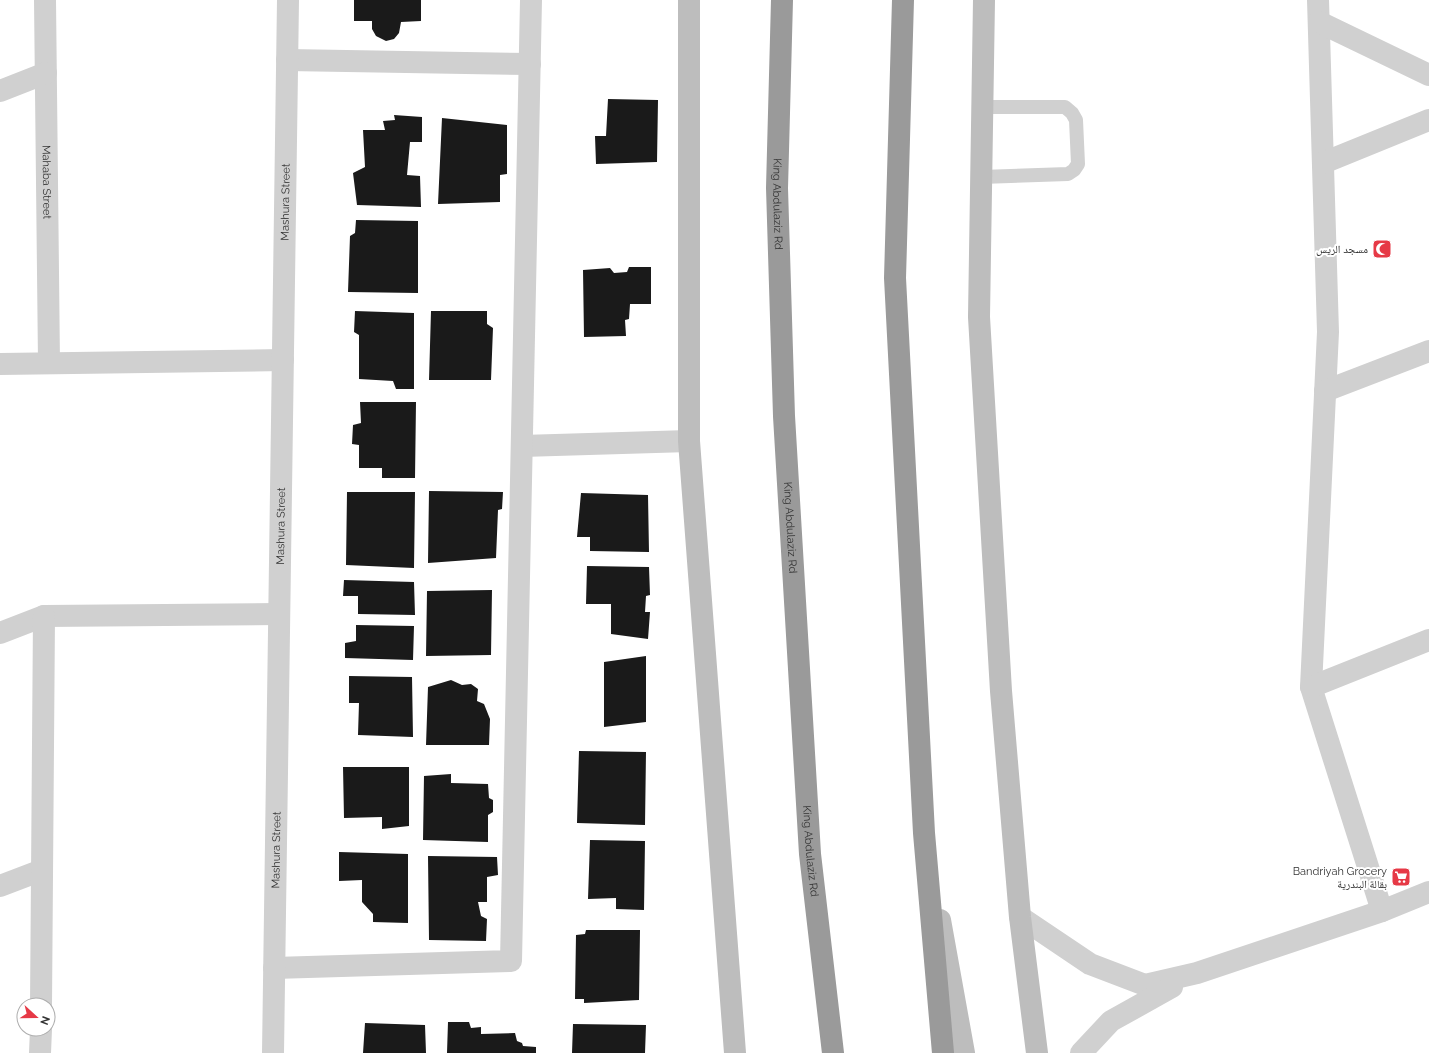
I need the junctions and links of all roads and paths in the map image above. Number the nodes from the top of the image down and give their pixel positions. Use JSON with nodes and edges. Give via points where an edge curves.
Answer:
{"nodes":[{"id":1,"x":45,"y":0,"type":"edge"},
{"id":2,"x":288,"y":0,"type":"edge"},
{"id":3,"x":531,"y":0,"type":"edge"},
{"id":4,"x":689,"y":0,"type":"edge"},
{"id":5,"x":782,"y":0,"type":"edge"},
{"id":6,"x":903,"y":0,"type":"edge"},
{"id":7,"x":984,"y":0,"type":"edge"},
{"id":8,"x":1318,"y":0,"type":"edge"},
{"id":9,"x":1319,"y":22,"type":"junction"},
{"id":10,"x":287,"y":60,"type":"junction"},
{"id":11,"x":530,"y":64,"type":"junction"},
{"id":12,"x":46,"y":73,"type":"junction"},
{"id":13,"x":1429,"y":75,"type":"edge"},
{"id":14,"x":0,"y":91,"type":"edge"},
{"id":15,"x":983,"y":107,"type":"junction"},
{"id":16,"x":1429,"y":120,"type":"edge"},
{"id":17,"x":1323,"y":163,"type":"junction"},
{"id":18,"x":982,"y":176,"type":"junction"},
{"id":19,"x":1429,"y":351,"type":"edge"},
{"id":20,"x":283,"y":360,"type":"junction"},
{"id":21,"x":49,"y":363,"type":"junction"},
{"id":22,"x":0,"y":364,"type":"edge"},
{"id":23,"x":1325,"y":391,"type":"junction"},
{"id":24,"x":689,"y":442,"type":"junction"},
{"id":25,"x":522,"y":446,"type":"junction"},
{"id":26,"x":279,"y":614,"type":"junction"},
{"id":27,"x":44,"y":616,"type":"junction"},
{"id":28,"x":0,"y":633,"type":"edge"},
{"id":29,"x":1429,"y":640,"type":"edge"},
{"id":30,"x":1311,"y":687,"type":"junction"},
{"id":31,"x":924,"y":833,"type":"junction"},
{"id":32,"x":42,"y":870,"type":"junction"},
{"id":33,"x":0,"y":886,"type":"edge"},
{"id":34,"x":1429,"y":892,"type":"edge"},
{"id":35,"x":1382,"y":911,"type":"junction"},
{"id":36,"x":1020,"y":917,"type":"junction"},
{"id":37,"x":274,"y":968,"type":"junction"},
{"id":38,"x":1197,"y":973,"type":"junction"},
{"id":39,"x":41,"y":997,"type":"edge"},
{"id":40,"x":41,"y":1037,"type":"edge"},
{"id":41,"x":734,"y":1051,"type":"edge"},
{"id":42,"x":271,"y":1052,"type":"edge"},
{"id":43,"x":40,"y":1053,"type":"edge"},
{"id":44,"x":834,"y":1053,"type":"edge"},
{"id":45,"x":943,"y":1053,"type":"edge"},
{"id":46,"x":964,"y":1053,"type":"edge"},
{"id":47,"x":1037,"y":1053,"type":"edge"},
{"id":48,"x":1081,"y":1053,"type":"edge"}],
"edges":[{"from":1,"to":12,"type":"street","name":"Mahaba Street"},
{"from":2,"to":10,"type":"street","name":"Mashura Street"},
{"from":3,"to":11,"type":"street"},
{"from":4,"to":24,"type":"main road"},
{"from":5,"to":44,"type":"highway","name":"King Abdulaziz Rd","via":[[777,188],[784,416],[810,854]]},
{"from":6,"to":31,"type":"highway","via":[[895,278]]},
{"from":7,"to":15,"type":"main road"},
{"from":8,"to":9,"type":"street"},
{"from":9,"to":13,"type":"street"},
{"from":9,"to":17,"type":"street"},
{"from":10,"to":11,"type":"street"},
{"from":10,"to":20,"type":"street","name":"Mashura Street"},
{"from":11,"to":25,"type":"street"},
{"from":12,"to":14,"type":"street"},
{"from":12,"to":21,"type":"street","name":"Mahaba Street"},
{"from":15,"to":18,"type":"main road"},
{"from":15,"to":18,"type":"lane","via":[[1065,107],[1076,120],[1078,164],[1068,174]]},
{"from":16,"to":17,"type":"street"},
{"from":17,"to":23,"type":"street","via":[[1328,332]]},
{"from":18,"to":36,"type":"main road","via":[[980,325],[1001,691]]},
{"from":19,"to":23,"type":"street"},
{"from":20,"to":21,"type":"street"},
{"from":20,"to":26,"type":"street","name":"Mashura Street"},
{"from":21,"to":22,"type":"street"},
{"from":23,"to":30,"type":"street"},
{"from":24,"to":25,"type":"street"},
{"from":24,"to":41,"type":"main road"},
{"from":25,"to":37,"type":"street","via":[[511,961]]},
{"from":26,"to":27,"type":"street"},
{"from":26,"to":37,"type":"street","name":"Mashura Street"},
{"from":27,"to":28,"type":"street"},
{"from":27,"to":32,"type":"street"},
{"from":29,"to":30,"type":"street"},
{"from":30,"to":35,"type":"street"},
{"from":31,"to":45,"type":"highway"},
{"from":31,"to":46,"type":"main road"},
{"from":32,"to":33,"type":"street"},
{"from":32,"to":39,"type":"street"},
{"from":34,"to":35,"type":"street"},
{"from":35,"to":38,"type":"street"},
{"from":36,"to":38,"type":"street","via":[[1090,964],[1145,985]]},
{"from":36,"to":47,"type":"main road"},
{"from":37,"to":42,"type":"street","name":"Mashura Street"},
{"from":38,"to":48,"type":"street","via":[[1111,1021]]},
{"from":40,"to":43,"type":"street"}]}
